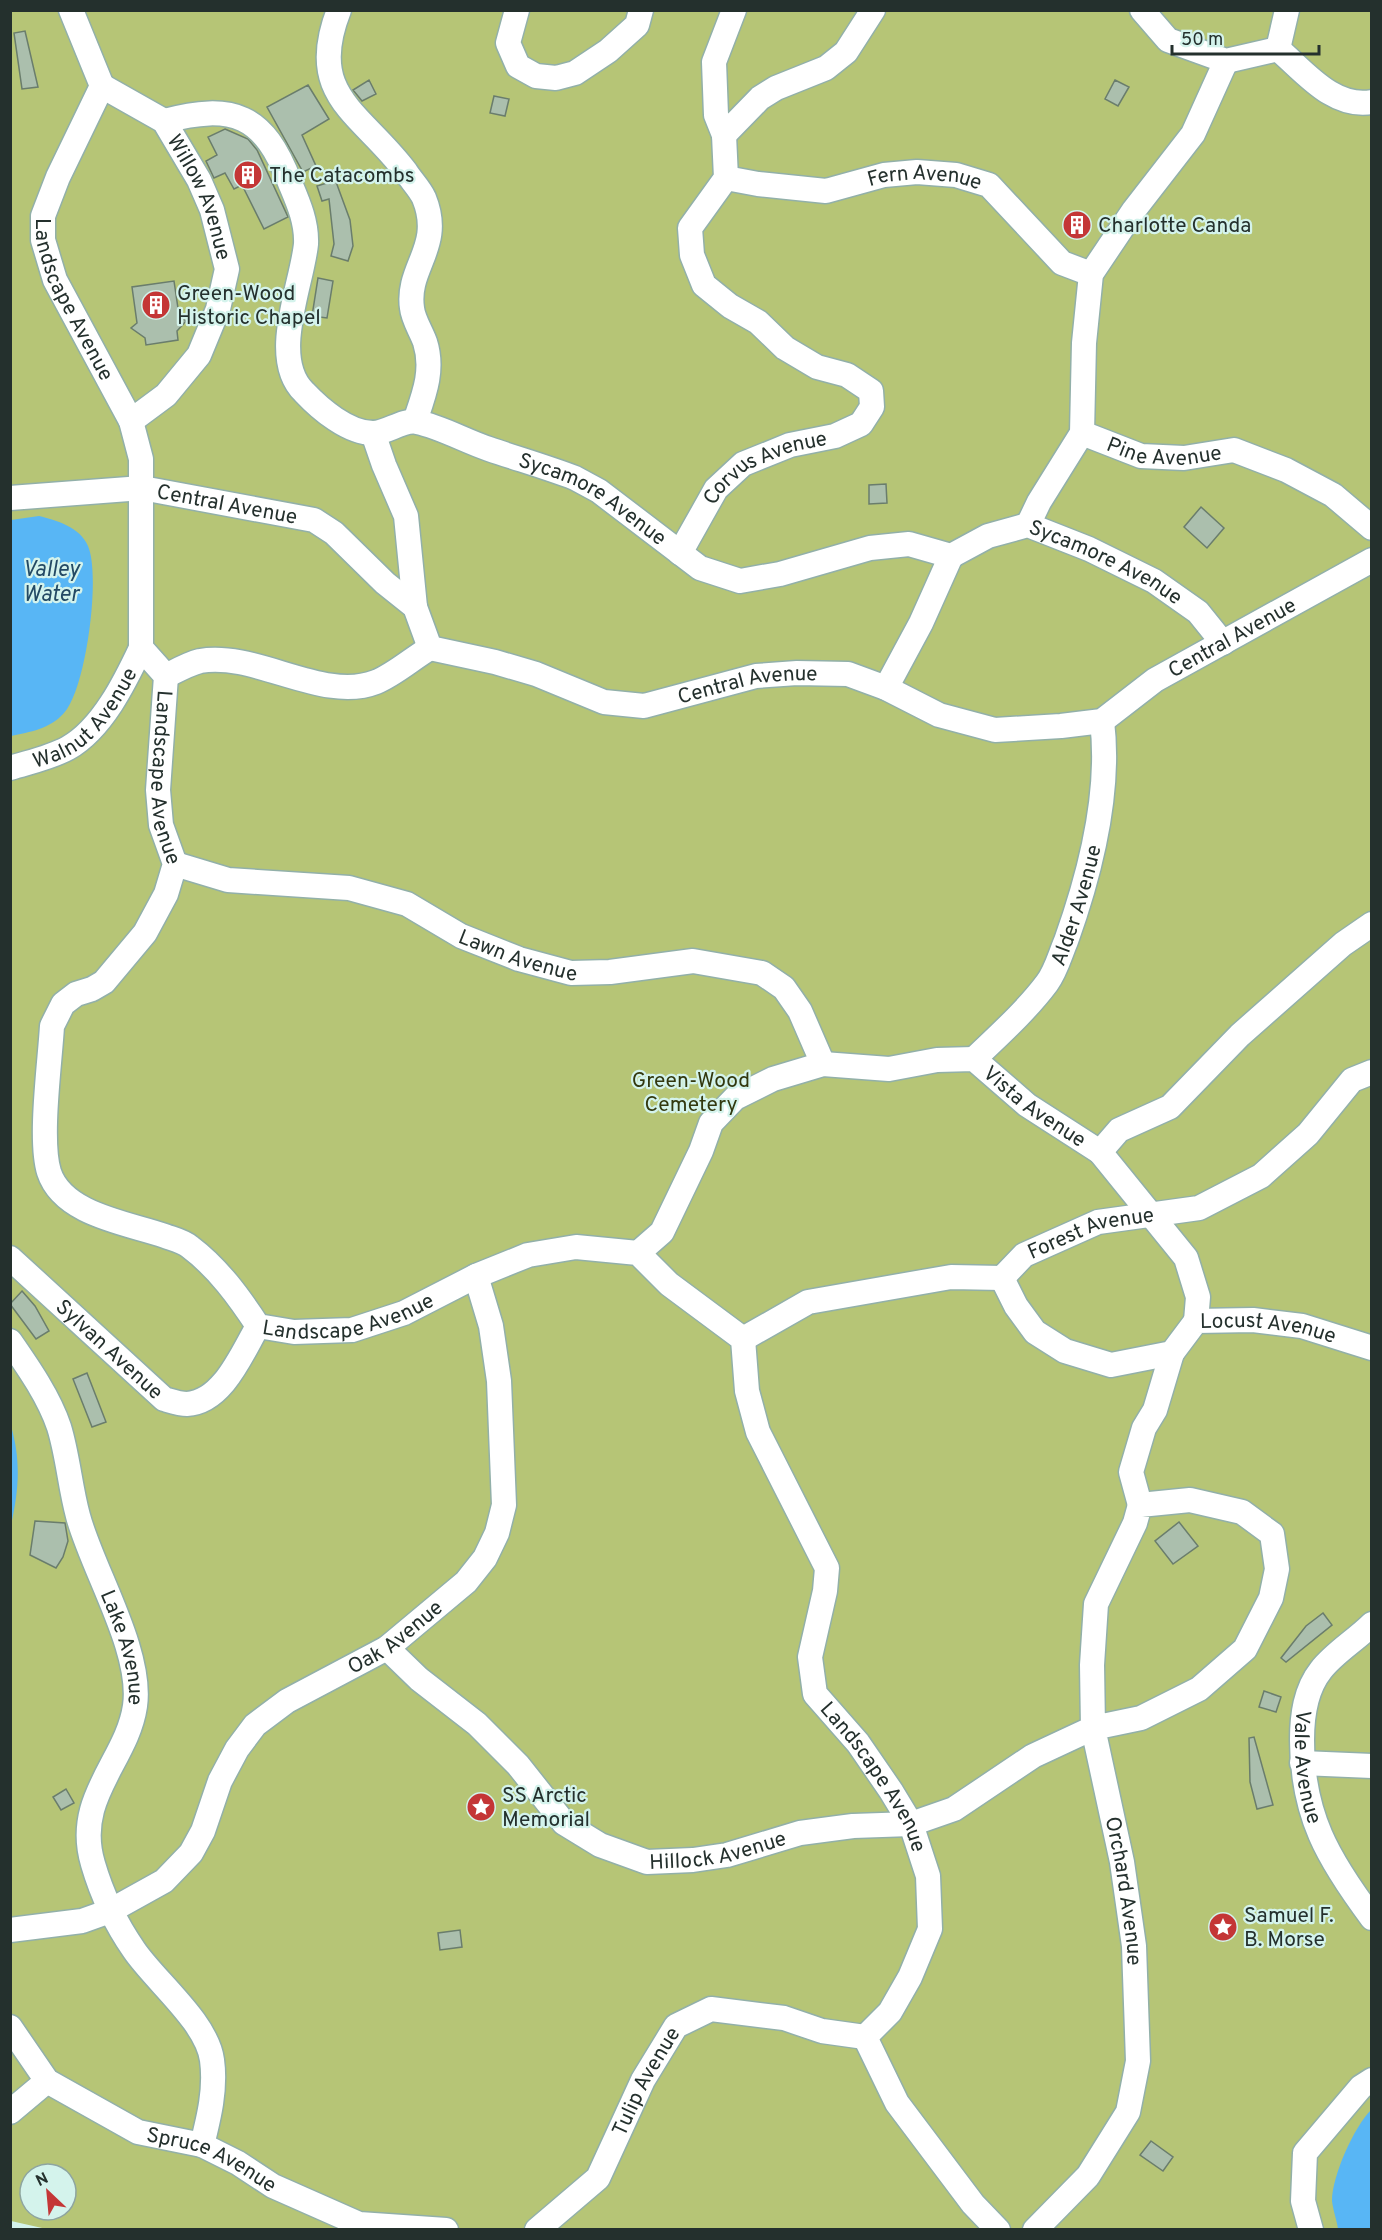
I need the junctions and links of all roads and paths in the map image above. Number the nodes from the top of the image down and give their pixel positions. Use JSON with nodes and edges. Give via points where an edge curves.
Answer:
{"nodes":[{"id":1,"x":71,"y":10,"type":"edge"},
{"id":2,"x":339,"y":10,"type":"edge"},
{"id":3,"x":517,"y":10,"type":"edge"},
{"id":4,"x":641,"y":10,"type":"edge"},
{"id":5,"x":734,"y":10,"type":"edge"},
{"id":6,"x":873,"y":10,"type":"edge"},
{"id":7,"x":1142,"y":10,"type":"edge"},
{"id":8,"x":1287,"y":10,"type":"edge"},
{"id":9,"x":1278,"y":49,"type":"junction"},
{"id":10,"x":1226,"y":61,"type":"junction"},
{"id":11,"x":102,"y":86,"type":"junction"},
{"id":12,"x":1371,"y":102,"type":"edge"},
{"id":13,"x":164,"y":121,"type":"junction"},
{"id":14,"x":724,"y":135,"type":"junction"},
{"id":15,"x":726,"y":177,"type":"junction"},
{"id":16,"x":1091,"y":274,"type":"junction"},
{"id":17,"x":131,"y":421,"type":"junction"},
{"id":18,"x":414,"y":421,"type":"junction"},
{"id":19,"x":373,"y":433,"type":"junction"},
{"id":20,"x":1082,"y":433,"type":"junction"},
{"id":21,"x":142,"y":488,"type":"junction"},
{"id":22,"x":10,"y":498,"type":"edge"},
{"id":23,"x":1028,"y":525,"type":"junction"},
{"id":24,"x":1371,"y":528,"type":"edge"},
{"id":25,"x":680,"y":553,"type":"junction"},
{"id":26,"x":951,"y":556,"type":"junction"},
{"id":27,"x":1371,"y":560,"type":"edge"},
{"id":28,"x":415,"y":607,"type":"junction"},
{"id":29,"x":1223,"y":643,"type":"junction"},
{"id":30,"x":141,"y":648,"type":"junction"},
{"id":31,"x":430,"y":648,"type":"junction"},
{"id":32,"x":166,"y":676,"type":"junction"},
{"id":33,"x":886,"y":688,"type":"junction"},
{"id":34,"x":1102,"y":721,"type":"junction"},
{"id":35,"x":10,"y":768,"type":"edge"},
{"id":36,"x":175,"y":864,"type":"junction"},
{"id":37,"x":1371,"y":924,"type":"edge"},
{"id":38,"x":974,"y":1059,"type":"junction"},
{"id":39,"x":824,"y":1064,"type":"junction"},
{"id":40,"x":1371,"y":1072,"type":"edge"},
{"id":41,"x":1100,"y":1152,"type":"junction"},
{"id":42,"x":1151,"y":1216,"type":"junction"},
{"id":43,"x":638,"y":1253,"type":"junction"},
{"id":44,"x":10,"y":1258,"type":"edge"},
{"id":45,"x":476,"y":1276,"type":"junction"},
{"id":46,"x":1002,"y":1278,"type":"junction"},
{"id":47,"x":1196,"y":1321,"type":"junction"},
{"id":48,"x":258,"y":1326,"type":"junction"},
{"id":49,"x":743,"y":1339,"type":"junction"},
{"id":50,"x":10,"y":1341,"type":"edge"},
{"id":51,"x":1371,"y":1348,"type":"edge"},
{"id":52,"x":1172,"y":1353,"type":"junction"},
{"id":53,"x":1140,"y":1505,"type":"junction"},
{"id":54,"x":1371,"y":1624,"type":"edge"},
{"id":55,"x":387,"y":1648,"type":"junction"},
{"id":56,"x":1093,"y":1728,"type":"junction"},
{"id":57,"x":1302,"y":1763,"type":"junction"},
{"id":58,"x":1371,"y":1767,"type":"edge"},
{"id":59,"x":911,"y":1824,"type":"junction"},
{"id":60,"x":110,"y":1911,"type":"junction"},
{"id":61,"x":1371,"y":1918,"type":"edge"},
{"id":62,"x":10,"y":1930,"type":"edge"},
{"id":63,"x":10,"y":2027,"type":"edge"},
{"id":64,"x":866,"y":2037,"type":"junction"},
{"id":65,"x":1371,"y":2080,"type":"edge"},
{"id":66,"x":46,"y":2081,"type":"junction"},
{"id":67,"x":10,"y":2112,"type":"edge"},
{"id":68,"x":202,"y":2145,"type":"junction"},
{"id":69,"x":446,"y":2229,"type":"edge"},
{"id":70,"x":537,"y":2229,"type":"edge"},
{"id":71,"x":998,"y":2229,"type":"edge"},
{"id":72,"x":1035,"y":2229,"type":"edge"},
{"id":73,"x":1311,"y":2229,"type":"edge"}],
"edges":[{"from":1,"to":11,"type":"lane"},
{"from":2,"to":18,"type":"lane","via":[[328,37],[327,63],[334,89],[398,161],[423,196],[431,222],[427,249],[413,287],[412,308],[429,365],[427,390]]},
{"from":3,"to":4,"type":"lane","via":[[508,43],[518,66],[536,76],[556,78],[575,73],[608,51],[637,25]]},
{"from":5,"to":14,"type":"lane","via":[[714,62],[716,115]]},
{"from":6,"to":14,"type":"lane","via":[[846,52],[826,68],[760,98]]},
{"from":7,"to":10,"type":"lane","via":[[1168,40]]},
{"from":8,"to":9,"type":"lane"},
{"from":9,"to":10,"type":"lane"},
{"from":9,"to":12,"type":"lane","via":[[1330,94]]},
{"from":10,"to":16,"type":"lane","via":[[1193,134]]},
{"from":11,"to":13,"type":"lane","name":"Willow Avenue"},
{"from":11,"to":17,"type":"lane","name":"Landscape Avenue","via":[[43,216],[43,240],[55,280]]},
{"from":13,"to":17,"type":"lane","name":"Willow Avenue","via":[[212,210],[227,268],[218,309],[199,355],[166,395]]},
{"from":13,"to":19,"type":"lane","via":[[195,113],[230,113],[251,123],[269,139],[304,216],[306,242],[287,337],[292,368],[301,390],[325,412]]},
{"from":14,"to":15,"type":"lane"},
{"from":15,"to":16,"type":"lane","name":"Fern Avenue","via":[[826,191],[884,175],[956,175],[989,185],[1062,263]]},
{"from":15,"to":25,"type":"lane","name":"Corvus Avenue","via":[[690,228],[692,255],[704,285],[758,322],[785,348],[817,367],[847,375],[872,391],[872,407],[861,424],[835,436],[790,445],[743,464],[716,489]]},
{"from":16,"to":20,"type":"lane","via":[[1084,343]]},
{"from":17,"to":21,"type":"lane","name":"Landscape Avenue","via":[[141,459]]},
{"from":18,"to":19,"type":"lane"},
{"from":18,"to":25,"type":"lane","name":"Sycamore Avenue","via":[[575,478],[599,491]]},
{"from":19,"to":28,"type":"lane","via":[[406,516]]},
{"from":20,"to":23,"type":"lane"},
{"from":20,"to":24,"type":"lane","name":"Pine Avenue","via":[[1141,456],[1185,458],[1233,450],[1286,470],[1333,495]]},
{"from":21,"to":22,"type":"lane"},
{"from":21,"to":28,"type":"lane","name":"Central Avenue","via":[[314,520],[334,533]]},
{"from":21,"to":30,"type":"lane","name":"Landscape Avenue"},
{"from":23,"to":26,"type":"lane","name":"Sycamore Avenue","via":[[988,536]]},
{"from":23,"to":29,"type":"lane","name":"Sycamore Avenue","via":[[1154,581],[1198,612]]},
{"from":25,"to":26,"type":"lane","name":"Sycamore Avenue","via":[[700,568],[740,581],[780,574],[870,548],[909,544]]},
{"from":26,"to":33,"type":"lane"},
{"from":27,"to":29,"type":"lane","name":"Central Avenue"},
{"from":28,"to":31,"type":"lane"},
{"from":29,"to":34,"type":"lane","name":"Central Avenue","via":[[1155,680]]},
{"from":30,"to":32,"type":"lane","name":"Landscape Avenue"},
{"from":30,"to":35,"type":"lane","name":"Walnut Avenue","via":[[125,682],[91,731],[68,748]]},
{"from":31,"to":32,"type":"lane","via":[[376,682],[348,687],[217,660],[199,661]]},
{"from":31,"to":33,"type":"lane","name":"Central Avenue","via":[[536,674],[604,702],[644,706],[756,676],[797,672],[848,674]]},
{"from":32,"to":36,"type":"lane","name":"Landscape Avenue","via":[[158,790],[161,825]]},
{"from":33,"to":34,"type":"lane","name":"Central Avenue","via":[[939,715],[995,730]]},
{"from":34,"to":38,"type":"lane","name":"Alder Avenue","via":[[1102,787],[1093,845],[1077,911],[1055,971]]},
{"from":36,"to":39,"type":"lane","name":"Lawn Avenue","via":[[228,880],[349,888],[407,904],[461,936],[519,959],[570,973],[693,961],[762,974],[784,988],[800,1011]]},
{"from":36,"to":48,"type":"lane","name":"Landscape Avenue","via":[[166,894],[145,933],[104,982],[76,994],[57,1013],[52,1026],[45,1150],[50,1174],[63,1193],[95,1215],[189,1245],[232,1287]]},
{"from":37,"to":41,"type":"lane","name":"Vista Avenue","via":[[1240,1035],[1170,1107],[1119,1130]]},
{"from":38,"to":39,"type":"lane","name":"Vista Avenue","via":[[938,1060],[889,1070]]},
{"from":38,"to":41,"type":"lane","name":"Vista Avenue","via":[[1027,1105]]},
{"from":39,"to":43,"type":"lane","name":"Vista Avenue","via":[[773,1080],[735,1098],[711,1123],[702,1151],[662,1232]]},
{"from":40,"to":42,"type":"lane","name":"Forest Avenue","via":[[1352,1080],[1308,1134],[1261,1176],[1199,1208]]},
{"from":41,"to":42,"type":"lane"},
{"from":42,"to":46,"type":"lane","name":"Forest Avenue","via":[[1098,1222],[1024,1255]]},
{"from":42,"to":47,"type":"lane","via":[[1186,1258],[1198,1297]]},
{"from":43,"to":45,"type":"lane","name":"Landscape Avenue","via":[[576,1247],[528,1255]]},
{"from":43,"to":49,"type":"lane","via":[[669,1284]]},
{"from":44,"to":48,"type":"lane","name":"Sylvan Avenue","via":[[164,1399],[187,1404],[207,1398],[228,1377]]},
{"from":45,"to":48,"type":"lane","name":"Landscape Avenue","via":[[404,1313],[352,1330],[294,1332]]},
{"from":45,"to":55,"type":"lane","name":"Oak Avenue","via":[[491,1326],[499,1382],[504,1505],[489,1550],[466,1582]]},
{"from":46,"to":49,"type":"lane","name":"Forest Avenue","via":[[951,1277],[808,1302]]},
{"from":46,"to":52,"type":"lane","name":"Locust Avenue","via":[[1035,1332],[1065,1351],[1111,1365]]},
{"from":47,"to":51,"type":"lane","name":"Locust Avenue","via":[[1253,1320],[1302,1326]]},
{"from":47,"to":52,"type":"lane","name":"Locust Avenue"},
{"from":49,"to":59,"type":"lane","name":"Landscape Avenue","via":[[747,1391],[758,1432],[827,1568],[810,1657],[815,1694],[858,1743]]},
{"from":50,"to":60,"type":"lane","name":"Lake Avenue","via":[[59,1427],[78,1518],[108,1590],[134,1676],[135,1706],[89,1818],[92,1862]]},
{"from":52,"to":53,"type":"lane","via":[[1131,1472]]},
{"from":53,"to":56,"type":"lane","name":"Orchard Avenue","via":[[1096,1604]]},
{"from":53,"to":56,"type":"lane","via":[[1190,1500],[1242,1512],[1272,1534],[1277,1569],[1271,1598],[1245,1649],[1199,1689],[1141,1718]]},
{"from":54,"to":57,"type":"lane","name":"Vale Avenue","via":[[1321,1670],[1309,1691],[1302,1719]]},
{"from":55,"to":59,"type":"lane","name":"Hillock Avenue","via":[[518,1765],[564,1823],[600,1845],[647,1862],[727,1855],[800,1833]]},
{"from":55,"to":60,"type":"lane","name":"Oak Avenue","via":[[287,1701],[255,1725],[220,1781],[191,1853],[164,1881]]},
{"from":56,"to":59,"type":"lane","via":[[1034,1756],[954,1809]]},
{"from":56,"to":72,"type":"lane","name":"Orchard Avenue","via":[[1122,1862],[1134,1946],[1138,2061],[1128,2112],[1088,2176]]},
{"from":57,"to":58,"type":"lane"},
{"from":57,"to":61,"type":"lane","name":"Vale Avenue","via":[[1317,1831]]},
{"from":59,"to":64,"type":"lane","name":"Landscape Avenue","via":[[928,1876],[930,1929],[890,2012]]},
{"from":60,"to":62,"type":"lane","name":"Oak Avenue","via":[[82,1921]]},
{"from":60,"to":68,"type":"lane","name":"Lake Avenue","via":[[135,1952],[195,2023],[212,2058],[213,2098]]},
{"from":63,"to":66,"type":"lane","name":"Spruce Avenue"},
{"from":64,"to":70,"type":"lane","name":"Tulip Avenue","via":[[822,2031],[784,2018],[711,2009],[676,2026],[643,2080],[598,2178]]},
{"from":64,"to":71,"type":"lane","via":[[897,2103],[973,2204]]},
{"from":65,"to":73,"type":"lane","via":[[1305,2153],[1303,2200]]},
{"from":66,"to":67,"type":"lane"},
{"from":66,"to":68,"type":"lane","name":"Spruce Avenue","via":[[138,2132]]},
{"from":68,"to":69,"type":"lane","name":"Spruce Avenue","via":[[273,2186],[359,2224]]}]}
